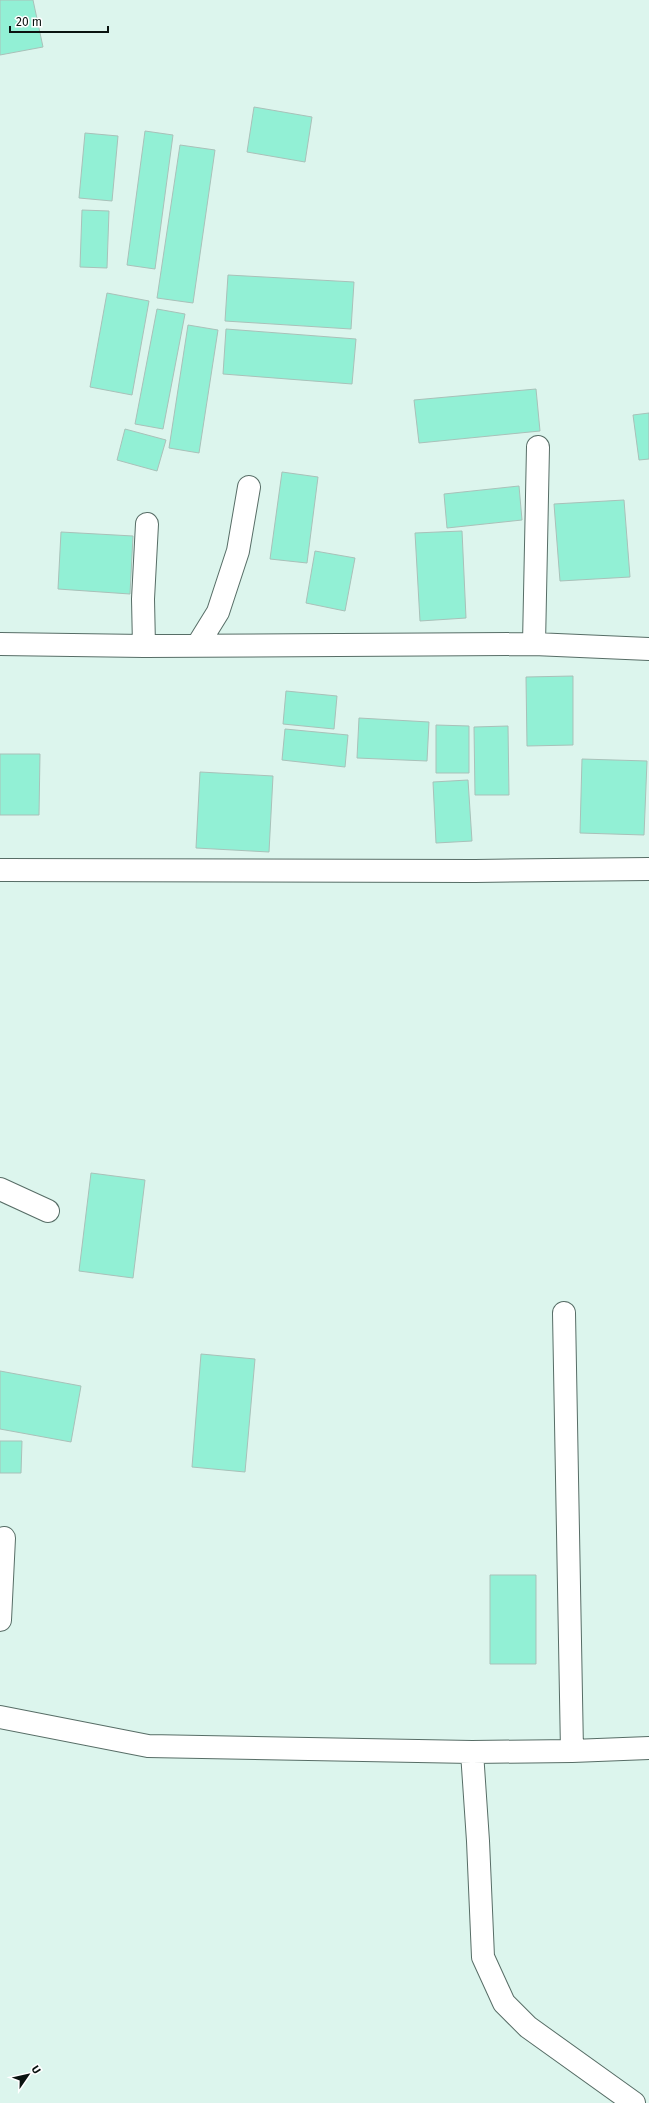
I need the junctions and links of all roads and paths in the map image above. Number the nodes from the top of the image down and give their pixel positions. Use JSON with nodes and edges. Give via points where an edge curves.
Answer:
{"nodes":[{"id":1,"x":538,"y":447,"type":"dead end"},
{"id":2,"x":249,"y":487,"type":"dead end"},
{"id":3,"x":147,"y":524,"type":"dead end"},
{"id":4,"x":0,"y":644,"type":"edge"},
{"id":5,"x":534,"y":644,"type":"junction"},
{"id":6,"x":144,"y":646,"type":"junction"},
{"id":7,"x":197,"y":646,"type":"junction"},
{"id":8,"x":649,"y":649,"type":"edge"},
{"id":9,"x":649,"y":869,"type":"edge"},
{"id":10,"x":0,"y":870,"type":"edge"},
{"id":11,"x":0,"y":1189,"type":"edge"},
{"id":12,"x":48,"y":1211,"type":"dead end"},
{"id":13,"x":564,"y":1313,"type":"dead end"},
{"id":14,"x":4,"y":1538,"type":"dead end"},
{"id":15,"x":0,"y":1620,"type":"edge"},
{"id":16,"x":0,"y":1717,"type":"edge"},
{"id":17,"x":649,"y":1748,"type":"edge"},
{"id":18,"x":572,"y":1751,"type":"junction"},
{"id":19,"x":472,"y":1752,"type":"junction"},
{"id":20,"x":634,"y":2103,"type":"edge"}],
"edges":[{"from":1,"to":5,"type":"street"},
{"from":2,"to":7,"type":"street","via":[[238,551],[218,612]]},
{"from":3,"to":6,"type":"street","via":[[143,599]]},
{"from":4,"to":6,"type":"street"},
{"from":5,"to":7,"type":"street"},
{"from":5,"to":8,"type":"street"},
{"from":6,"to":7,"type":"street"},
{"from":9,"to":10,"type":"street"},
{"from":11,"to":12,"type":"street"},
{"from":13,"to":18,"type":"street"},
{"from":14,"to":15,"type":"street"},
{"from":16,"to":19,"type":"street","via":[[148,1746]]},
{"from":17,"to":18,"type":"street"},
{"from":18,"to":19,"type":"street"},
{"from":19,"to":20,"type":"street","via":[[483,1957],[504,2002],[528,2027]]}]}
